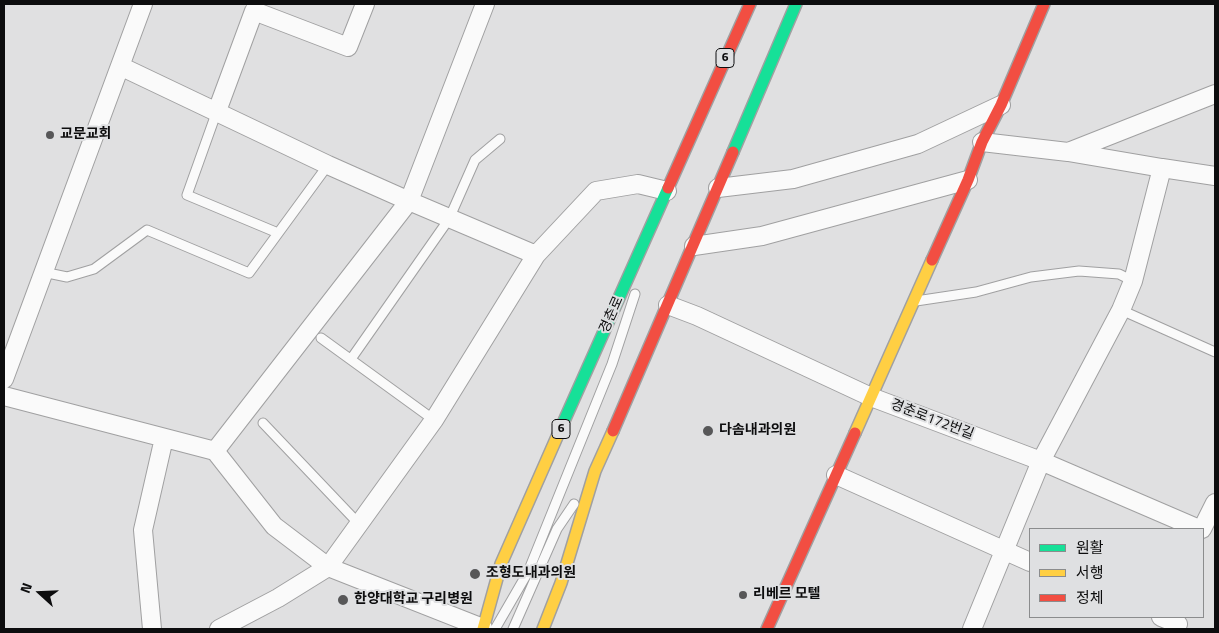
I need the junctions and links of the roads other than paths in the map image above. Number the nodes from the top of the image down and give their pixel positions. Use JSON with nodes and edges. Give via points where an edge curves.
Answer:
{"nodes":[{"id":1,"x":142,"y":4,"type":"edge"},
{"id":2,"x":365,"y":4,"type":"edge"},
{"id":3,"x":485,"y":4,"type":"edge"},
{"id":4,"x":750,"y":4,"type":"edge"},
{"id":5,"x":796,"y":4,"type":"edge"},
{"id":6,"x":1044,"y":4,"type":"edge"},
{"id":7,"x":120,"y":66,"type":"junction"},
{"id":8,"x":1215,"y":94,"type":"edge"},
{"id":9,"x":1002,"y":105,"type":"junction"},
{"id":10,"x":217,"y":111,"type":"junction"},
{"id":11,"x":500,"y":139,"type":"dead end"},
{"id":12,"x":982,"y":142,"type":"junction"},
{"id":13,"x":1068,"y":152,"type":"junction"},
{"id":14,"x":328,"y":165,"type":"junction"},
{"id":15,"x":1162,"y":168,"type":"junction"},
{"id":16,"x":1215,"y":176,"type":"edge"},
{"id":17,"x":968,"y":180,"type":"junction"},
{"id":18,"x":718,"y":188,"type":"junction"},
{"id":19,"x":667,"y":191,"type":"junction"},
{"id":20,"x":409,"y":201,"type":"junction"},
{"id":21,"x":448,"y":218,"type":"junction"},
{"id":22,"x":649,"y":232,"type":"junction"},
{"id":23,"x":278,"y":233,"type":"junction"},
{"id":24,"x":694,"y":246,"type":"junction"},
{"id":25,"x":536,"y":255,"type":"junction"},
{"id":26,"x":43,"y":272,"type":"junction"},
{"id":27,"x":1133,"y":281,"type":"junction"},
{"id":28,"x":914,"y":302,"type":"junction"},
{"id":29,"x":668,"y":305,"type":"junction"},
{"id":30,"x":1121,"y":310,"type":"junction"},
{"id":31,"x":321,"y":338,"type":"dead end"},
{"id":32,"x":1215,"y":352,"type":"edge"},
{"id":33,"x":351,"y":359,"type":"junction"},
{"id":34,"x":4,"y":379,"type":"edge"},
{"id":35,"x":4,"y":396,"type":"edge"},
{"id":36,"x":871,"y":397,"type":"junction"},
{"id":37,"x":434,"y":420,"type":"junction"},
{"id":38,"x":263,"y":423,"type":"dead end"},
{"id":39,"x":164,"y":438,"type":"junction"},
{"id":40,"x":214,"y":451,"type":"junction"},
{"id":41,"x":1041,"y":461,"type":"junction"},
{"id":42,"x":595,"y":471,"type":"junction"},
{"id":43,"x":836,"y":475,"type":"junction"},
{"id":44,"x":1215,"y":503,"type":"edge"},
{"id":45,"x":359,"y":524,"type":"junction"},
{"id":46,"x":1196,"y":528,"type":"edge"},
{"id":47,"x":1202,"y":528,"type":"edge"},
{"id":48,"x":1005,"y":551,"type":"junction"},
{"id":49,"x":1029,"y":562,"type":"edge"},
{"id":50,"x":328,"y":566,"type":"junction"},
{"id":51,"x":1164,"y":618,"type":"edge"},
{"id":52,"x":1178,"y":623,"type":"edge"},
{"id":53,"x":152,"y":629,"type":"edge"},
{"id":54,"x":219,"y":629,"type":"edge"},
{"id":55,"x":487,"y":629,"type":"edge"},
{"id":56,"x":512,"y":629,"type":"edge"},
{"id":57,"x":543,"y":629,"type":"edge"},
{"id":58,"x":767,"y":629,"type":"edge"},
{"id":59,"x":972,"y":629,"type":"edge"}],
"edges":[{"from":1,"to":7,"type":"street"},
{"from":2,"to":10,"type":"street","via":[[348,47],[254,11]]},
{"from":3,"to":20,"type":"street"},
{"from":4,"to":19,"type":"main road","name":"경춘로","number":"6"},
{"from":5,"to":18,"type":"main road"},
{"from":6,"to":9,"type":"main road"},
{"from":7,"to":10,"type":"street"},
{"from":7,"to":26,"type":"street"},
{"from":8,"to":13,"type":"street"},
{"from":9,"to":12,"type":"main road"},
{"from":9,"to":18,"type":"street","via":[[918,144],[792,179]]},
{"from":10,"to":14,"type":"street"},
{"from":10,"to":23,"type":"lane","via":[[187,195]]},
{"from":11,"to":21,"type":"lane","via":[[475,160]]},
{"from":12,"to":13,"type":"street"},
{"from":12,"to":17,"type":"main road"},
{"from":13,"to":15,"type":"street"},
{"from":14,"to":20,"type":"street"},
{"from":14,"to":23,"type":"lane"},
{"from":15,"to":16,"type":"street"},
{"from":15,"to":27,"type":"street"},
{"from":17,"to":24,"type":"street","via":[[762,236]]},
{"from":17,"to":28,"type":"main road"},
{"from":18,"to":24,"type":"main road"},
{"from":19,"to":22,"type":"main road","name":"경춘로","number":"6"},
{"from":19,"to":25,"type":"street","via":[[638,184],[596,191]]},
{"from":20,"to":21,"type":"street"},
{"from":20,"to":40,"type":"street"},
{"from":21,"to":25,"type":"street"},
{"from":21,"to":33,"type":"lane"},
{"from":22,"to":55,"type":"main road","name":"경춘로","number":"6","via":[[501,564]]},
{"from":22,"to":55,"type":"lane","via":[[638,282],[612,364],[528,572]]},
{"from":23,"to":26,"type":"lane","via":[[249,273],[146,230],[94,269],[67,277]]},
{"from":24,"to":29,"type":"main road"},
{"from":25,"to":37,"type":"street"},
{"from":26,"to":34,"type":"street"},
{"from":27,"to":28,"type":"lane","via":[[1119,274],[1079,271],[1031,277],[976,292]]},
{"from":27,"to":30,"type":"street"},
{"from":28,"to":36,"type":"main road"},
{"from":29,"to":36,"type":"street","name":"경춘로172번길"},
{"from":29,"to":42,"type":"main road"},
{"from":30,"to":32,"type":"lane"},
{"from":30,"to":41,"type":"street"},
{"from":31,"to":33,"type":"lane"},
{"from":33,"to":37,"type":"lane"},
{"from":35,"to":39,"type":"street"},
{"from":36,"to":41,"type":"street","name":"경춘로172번길"},
{"from":36,"to":43,"type":"main road"},
{"from":37,"to":45,"type":"street"},
{"from":38,"to":45,"type":"lane"},
{"from":39,"to":40,"type":"street"},
{"from":39,"to":53,"type":"street","via":[[143,530]]},
{"from":40,"to":50,"type":"street","via":[[274,526]]},
{"from":41,"to":46,"type":"street","name":"경춘로172번길"},
{"from":41,"to":48,"type":"street"},
{"from":42,"to":56,"type":"lane","via":[[557,529]]},
{"from":42,"to":57,"type":"main road","via":[[561,583]]},
{"from":43,"to":48,"type":"street"},
{"from":43,"to":58,"type":"main road"},
{"from":44,"to":47,"type":"street"},
{"from":45,"to":50,"type":"street"},
{"from":48,"to":49,"type":"street"},
{"from":48,"to":59,"type":"street"},
{"from":50,"to":54,"type":"street","via":[[278,598]]},
{"from":50,"to":55,"type":"street"},
{"from":51,"to":52,"type":"street"}]}
